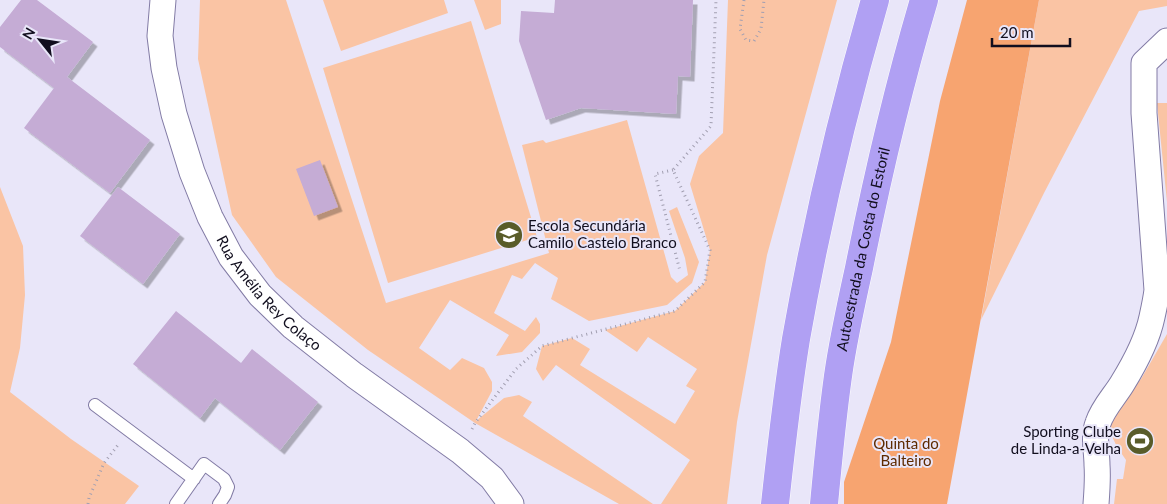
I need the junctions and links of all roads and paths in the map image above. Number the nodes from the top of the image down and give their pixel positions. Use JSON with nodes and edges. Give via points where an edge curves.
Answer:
{"nodes":[{"id":1,"x":163,"y":0,"type":"edge"},
{"id":2,"x":716,"y":0,"type":"edge"},
{"id":3,"x":744,"y":0,"type":"edge"},
{"id":4,"x":764,"y":0,"type":"edge"},
{"id":5,"x":875,"y":0,"type":"edge"},
{"id":6,"x":924,"y":0,"type":"edge"},
{"id":7,"x":1167,"y":41,"type":"edge"},
{"id":8,"x":673,"y":170,"type":"junction"},
{"id":9,"x":680,"y":271,"type":"dead end"},
{"id":10,"x":95,"y":405,"type":"dead end"},
{"id":11,"x":128,"y":430,"type":"junction"},
{"id":12,"x":460,"y":451,"type":"junction"},
{"id":13,"x":194,"y":479,"type":"junction"},
{"id":14,"x":88,"y":504,"type":"edge"},
{"id":15,"x":176,"y":504,"type":"edge"},
{"id":16,"x":219,"y":504,"type":"edge"},
{"id":17,"x":511,"y":504,"type":"edge"},
{"id":18,"x":775,"y":504,"type":"edge"},
{"id":19,"x":824,"y":504,"type":"edge"},
{"id":20,"x":1096,"y":504,"type":"edge"}],
"edges":[{"from":1,"to":12,"type":"street","name":"Rua Amélia Rey Colaço","via":[[160,36],[174,114],[210,217],[231,256],[260,294],[292,327]]},
{"from":2,"to":8,"type":"path","via":[[711,126]]},
{"from":3,"to":4,"type":"path","via":[[740,29],[746,40],[754,42],[761,29]]},
{"from":5,"to":18,"type":"highway","via":[[828,180],[796,339]]},
{"from":6,"to":19,"type":"highway","name":"Autoestrada da Costa do Estoril","via":[[892,122],[852,303],[838,375]]},
{"from":7,"to":20,"type":"street","via":[[1144,64],[1144,113],[1157,290],[1143,346],[1097,424]]},
{"from":8,"to":9,"type":"path","via":[[655,174]]},
{"from":8,"to":12,"type":"path","via":[[710,250],[705,282],[675,311],[542,346],[516,369],[475,423]]},
{"from":10,"to":11,"type":"lane"},
{"from":11,"to":13,"type":"lane"},
{"from":11,"to":14,"type":"path","via":[[104,463]]},
{"from":12,"to":17,"type":"street","name":"Rua Amélia Rey Colaço","via":[[492,478]]},
{"from":13,"to":15,"type":"lane"},
{"from":13,"to":16,"type":"lane","via":[[204,464],[224,479],[228,488]]}]}
